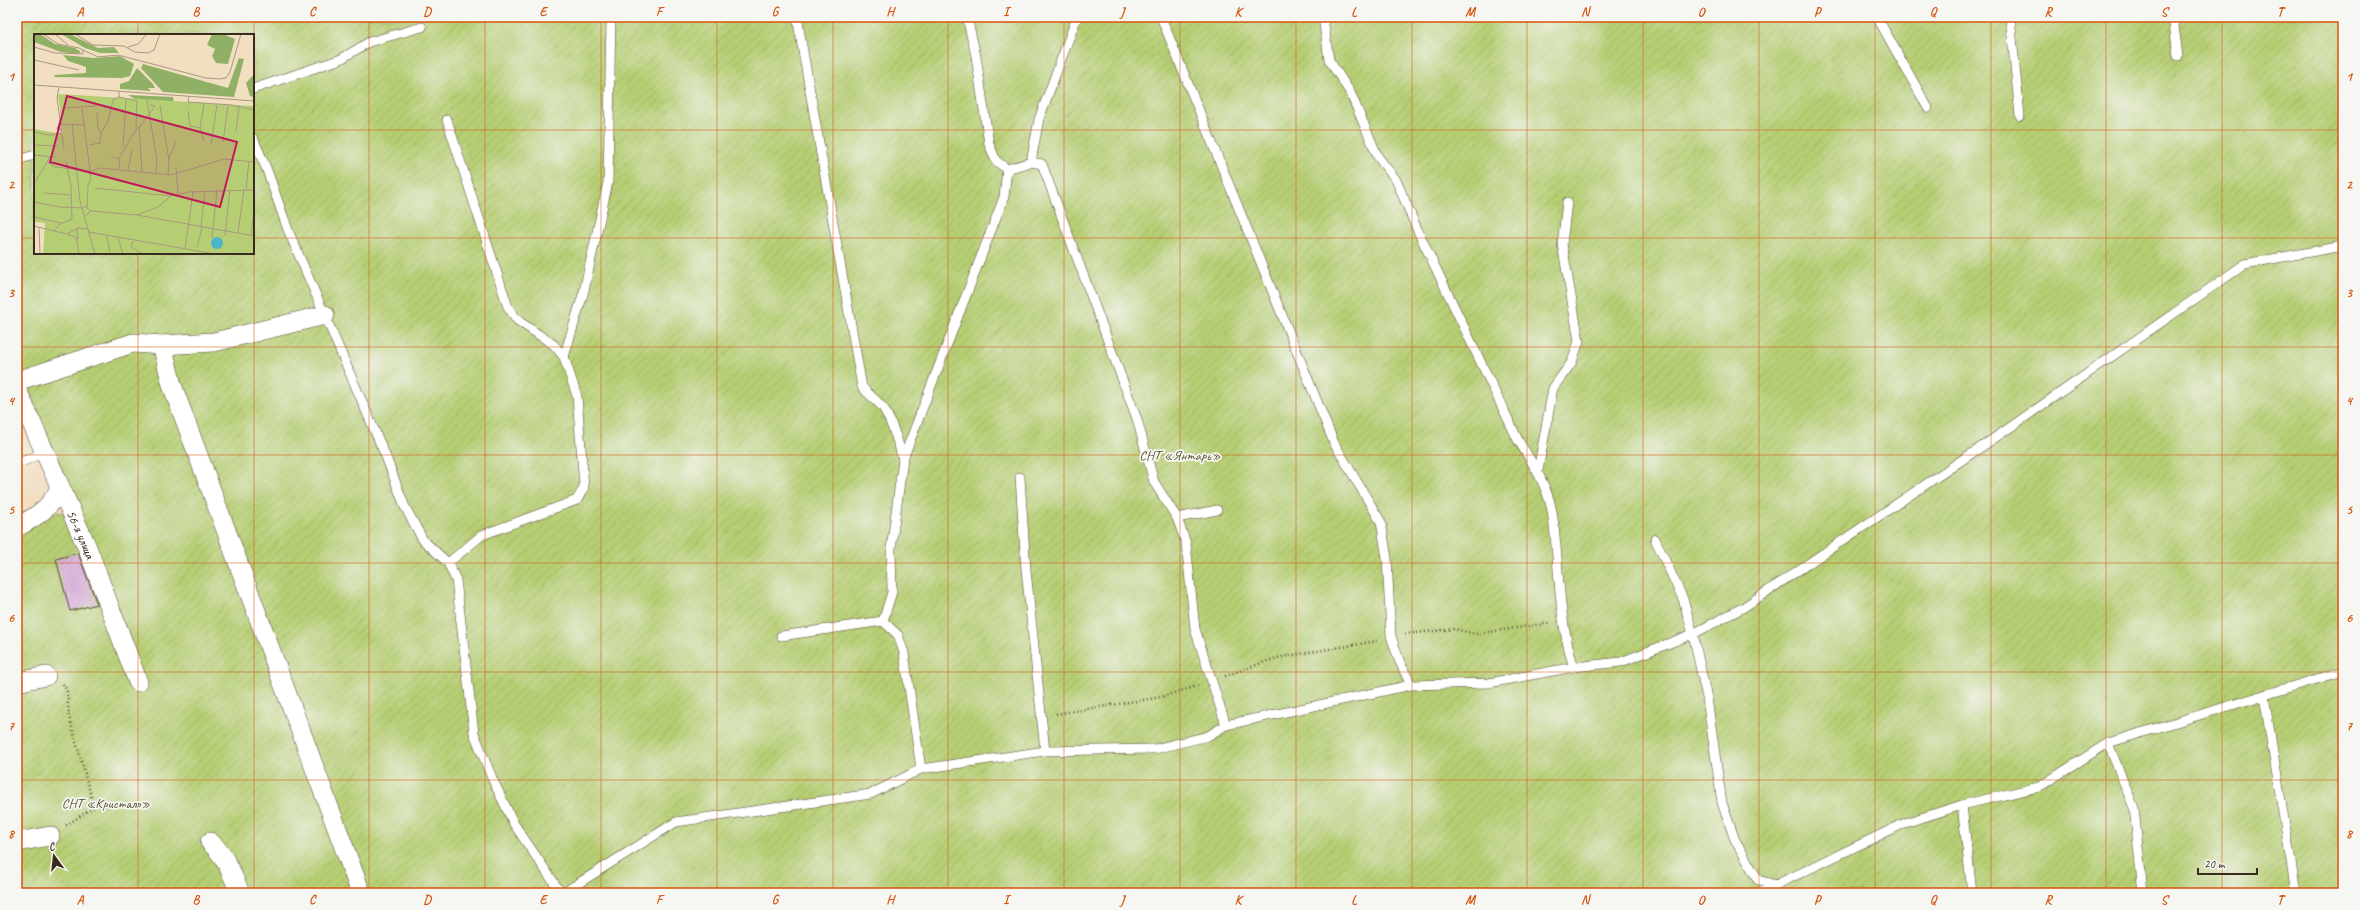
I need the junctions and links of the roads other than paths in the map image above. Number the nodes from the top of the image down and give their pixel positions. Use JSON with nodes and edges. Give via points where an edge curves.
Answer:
{"nodes":[{"id":1,"x":611,"y":17,"type":"edge"},
{"id":2,"x":797,"y":17,"type":"edge"},
{"id":3,"x":967,"y":17,"type":"edge"},
{"id":4,"x":1077,"y":17,"type":"edge"},
{"id":5,"x":1161,"y":17,"type":"edge"},
{"id":6,"x":1323,"y":17,"type":"edge"},
{"id":7,"x":1877,"y":17,"type":"edge"},
{"id":8,"x":2010,"y":17,"type":"edge"},
{"id":9,"x":2173,"y":17,"type":"edge"},
{"id":10,"x":422,"y":27,"type":"dead end"},
{"id":11,"x":2178,"y":56,"type":"dead end"},
{"id":12,"x":254,"y":89,"type":"edge"},
{"id":13,"x":1928,"y":108,"type":"dead end"},
{"id":14,"x":2020,"y":116,"type":"dead end"},
{"id":15,"x":447,"y":120,"type":"dead end"},
{"id":16,"x":254,"y":140,"type":"edge"},
{"id":17,"x":34,"y":155,"type":"edge"},
{"id":18,"x":17,"y":160,"type":"edge"},
{"id":19,"x":1032,"y":162,"type":"junction"},
{"id":20,"x":1007,"y":169,"type":"junction"},
{"id":21,"x":1567,"y":202,"type":"dead end"},
{"id":22,"x":2343,"y":246,"type":"edge"},
{"id":23,"x":325,"y":315,"type":"junction"},
{"id":24,"x":162,"y":345,"type":"junction"},
{"id":25,"x":564,"y":357,"type":"junction"},
{"id":26,"x":17,"y":382,"type":"edge"},
{"id":27,"x":17,"y":390,"type":"edge"},
{"id":28,"x":45,"y":452,"type":"junction"},
{"id":29,"x":903,"y":459,"type":"junction"},
{"id":30,"x":17,"y":464,"type":"edge"},
{"id":31,"x":1538,"y":471,"type":"junction"},
{"id":32,"x":1020,"y":476,"type":"dead end"},
{"id":33,"x":60,"y":487,"type":"junction"},
{"id":34,"x":1217,"y":510,"type":"dead end"},
{"id":35,"x":1177,"y":518,"type":"junction"},
{"id":36,"x":17,"y":527,"type":"edge"},
{"id":37,"x":1654,"y":539,"type":"dead end"},
{"id":38,"x":448,"y":562,"type":"junction"},
{"id":39,"x":883,"y":621,"type":"junction"},
{"id":40,"x":1693,"y":634,"type":"junction"},
{"id":41,"x":781,"y":636,"type":"dead end"},
{"id":42,"x":1574,"y":667,"type":"junction"},
{"id":43,"x":2343,"y":671,"type":"edge"},
{"id":44,"x":46,"y":676,"type":"road end"},
{"id":45,"x":17,"y":682,"type":"edge"},
{"id":46,"x":138,"y":682,"type":"dead end"},
{"id":47,"x":1411,"y":685,"type":"junction"},
{"id":48,"x":2264,"y":696,"type":"junction"},
{"id":49,"x":1226,"y":725,"type":"junction"},
{"id":50,"x":2108,"y":743,"type":"junction"},
{"id":51,"x":1045,"y":751,"type":"junction"},
{"id":52,"x":921,"y":769,"type":"junction"},
{"id":53,"x":1962,"y":805,"type":"junction"},
{"id":54,"x":50,"y":836,"type":"road end"},
{"id":55,"x":17,"y":842,"type":"edge"},
{"id":56,"x":210,"y":842,"type":"dead end"},
{"id":57,"x":1776,"y":885,"type":"junction"},
{"id":58,"x":240,"y":893,"type":"edge"},
{"id":59,"x":361,"y":893,"type":"edge"},
{"id":60,"x":562,"y":893,"type":"edge"},
{"id":61,"x":1759,"y":893,"type":"edge"},
{"id":62,"x":1972,"y":893,"type":"edge"},
{"id":63,"x":2143,"y":893,"type":"edge"},
{"id":64,"x":2296,"y":893,"type":"edge"}],
"edges":[{"from":1,"to":25,"type":"lane","via":[[608,182],[584,291]]},
{"from":2,"to":29,"type":"lane","via":[[862,387],[883,408]]},
{"from":3,"to":20,"type":"lane","via":[[976,56],[989,144],[996,161]]},
{"from":4,"to":19,"type":"lane","via":[[1039,119]]},
{"from":5,"to":47,"type":"lane","via":[[1334,443],[1380,522],[1387,558],[1391,636]]},
{"from":6,"to":31,"type":"lane","via":[[1329,60],[1350,92],[1378,157],[1396,180],[1417,230],[1518,440]]},
{"from":7,"to":13,"type":"lane"},
{"from":8,"to":14,"type":"lane"},
{"from":9,"to":11,"type":"lane"},
{"from":10,"to":12,"type":"lane","via":[[369,42],[341,60]]},
{"from":15,"to":25,"type":"lane","via":[[508,307],[516,320],[554,345]]},
{"from":16,"to":23,"type":"lane","via":[[288,230]]},
{"from":17,"to":18,"type":"lane"},
{"from":19,"to":20,"type":"lane"},
{"from":19,"to":35,"type":"lane","via":[[1042,164],[1137,419],[1154,482]]},
{"from":20,"to":29,"type":"lane","via":[[1004,197]]},
{"from":21,"to":31,"type":"lane","via":[[1562,244],[1579,341],[1572,362],[1553,388]]},
{"from":22,"to":40,"type":"lane","via":[[2245,264],[2002,433],[1744,607]]},
{"from":23,"to":24,"type":"street","via":[[214,342]]},
{"from":23,"to":38,"type":"lane","via":[[405,507],[423,540]]},
{"from":24,"to":26,"type":"street","via":[[133,343]]},
{"from":24,"to":59,"type":"street","via":[[172,385]]},
{"from":25,"to":38,"type":"lane","via":[[577,396],[584,487],[577,500],[482,535]]},
{"from":27,"to":28,"type":"street","name":"56-я улица"},
{"from":28,"to":30,"type":"lane"},
{"from":28,"to":33,"type":"street","name":"56-я улица"},
{"from":29,"to":39,"type":"lane","via":[[891,549],[892,592]]},
{"from":31,"to":42,"type":"lane","via":[[1552,510],[1563,620],[1567,647]]},
{"from":32,"to":51,"type":"lane","via":[[1026,570]]},
{"from":33,"to":36,"type":"street","via":[[54,500],[34,519]]},
{"from":33,"to":46,"type":"street","name":"56-я улица","via":[[87,547]]},
{"from":34,"to":35,"type":"lane"},
{"from":35,"to":49,"type":"lane","via":[[1186,543],[1195,630]]},
{"from":37,"to":40,"type":"lane","via":[[1683,599]]},
{"from":38,"to":60,"type":"lane","via":[[456,580],[474,732],[514,824]]},
{"from":39,"to":41,"type":"lane"},
{"from":39,"to":52,"type":"lane","via":[[898,635],[904,653]]},
{"from":40,"to":42,"type":"lane","via":[[1621,662]]},
{"from":40,"to":57,"type":"lane","via":[[1707,698],[1722,803],[1735,840],[1758,880]]},
{"from":42,"to":47,"type":"lane","via":[[1489,683]]},
{"from":43,"to":48,"type":"lane"},
{"from":44,"to":45,"type":"street"},
{"from":47,"to":49,"type":"lane"},
{"from":48,"to":50,"type":"lane"},
{"from":48,"to":64,"type":"lane"},
{"from":49,"to":51,"type":"lane","via":[[1208,736],[1154,749]]},
{"from":50,"to":53,"type":"lane","via":[[2039,787]]},
{"from":50,"to":63,"type":"lane","via":[[2134,808]]},
{"from":51,"to":52,"type":"lane"},
{"from":52,"to":60,"type":"lane","via":[[871,794],[676,822]]},
{"from":53,"to":57,"type":"lane","via":[[1905,823]]},
{"from":53,"to":62,"type":"lane"},
{"from":54,"to":55,"type":"street"},
{"from":56,"to":58,"type":"street","via":[[228,863]]},
{"from":57,"to":61,"type":"lane"}]}
